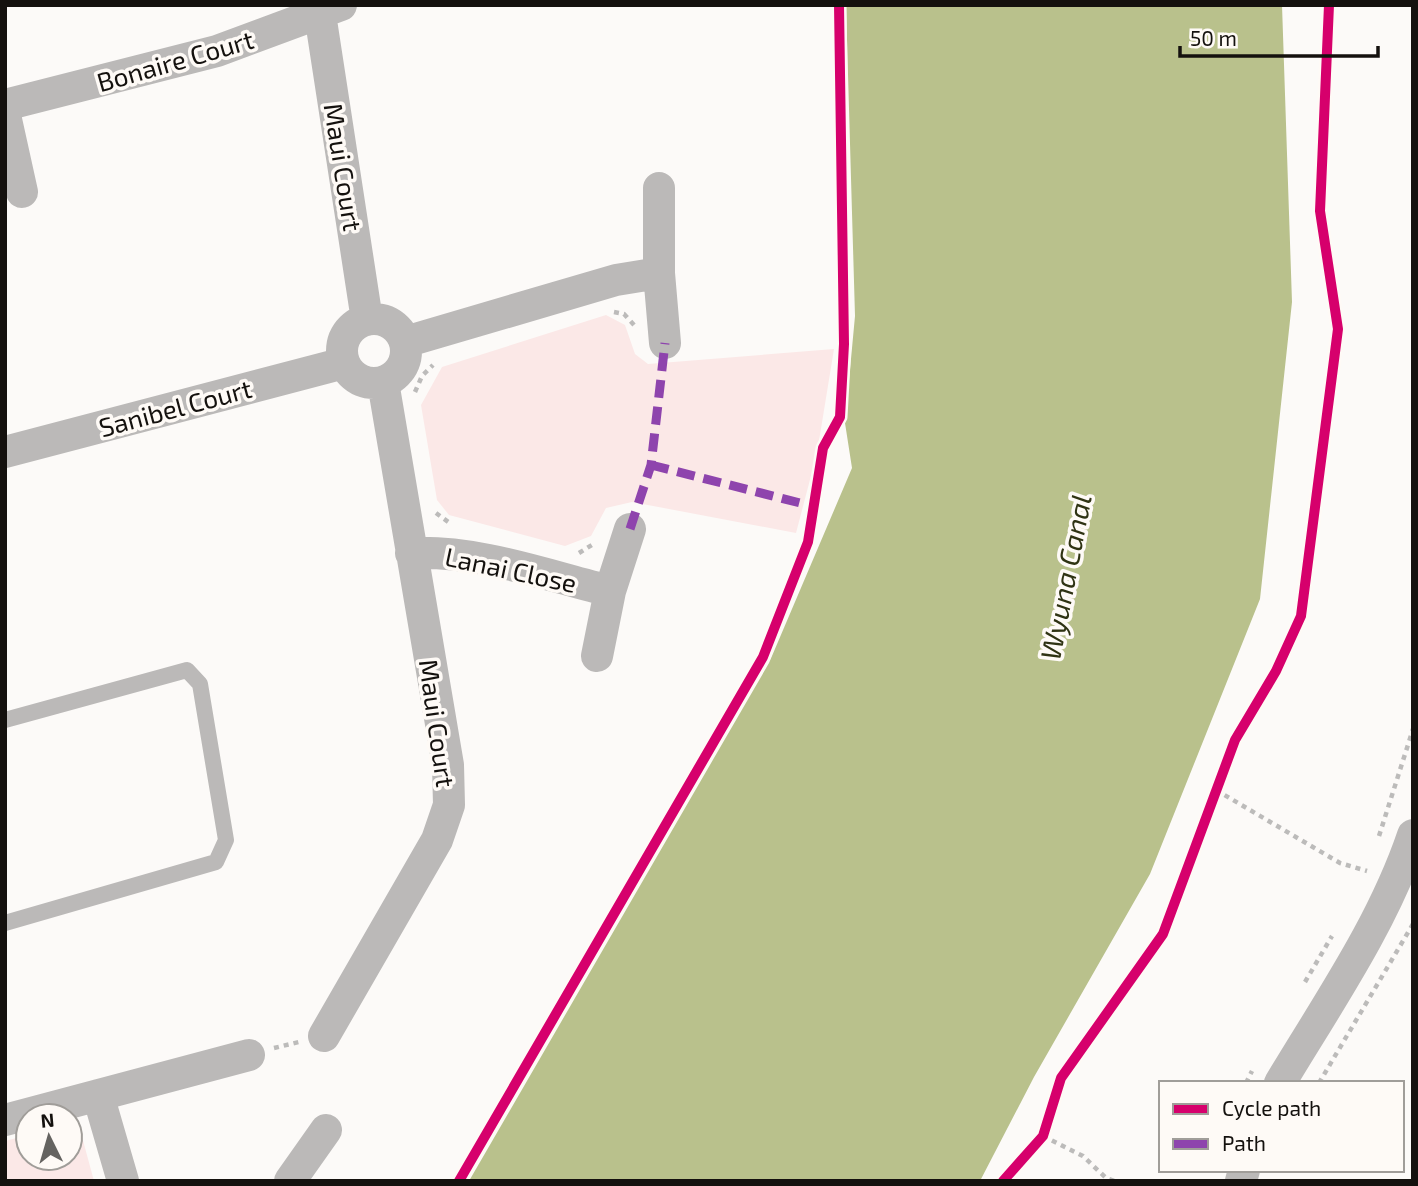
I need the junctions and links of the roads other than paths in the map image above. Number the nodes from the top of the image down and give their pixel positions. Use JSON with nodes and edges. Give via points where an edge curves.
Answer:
{"nodes":[{"id":1,"x":331,"y":10,"type":"edge"},
{"id":2,"x":5,"y":105,"type":"edge"},
{"id":3,"x":5,"y":116,"type":"edge"},
{"id":4,"x":659,"y":188,"type":"dead end"},
{"id":5,"x":22,"y":192,"type":"dead end"},
{"id":6,"x":659,"y":273,"type":"junction"},
{"id":7,"x":367,"y":320,"type":"junction"},
{"id":8,"x":651,"y":341,"type":"road end"},
{"id":9,"x":405,"y":342,"type":"junction"},
{"id":10,"x":344,"y":363,"type":"junction"},
{"id":11,"x":383,"y":382,"type":"junction"},
{"id":12,"x":5,"y":452,"type":"edge"},
{"id":13,"x":631,"y":529,"type":"dead end"},
{"id":14,"x":411,"y":553,"type":"junction"},
{"id":15,"x":610,"y":591,"type":"junction"},
{"id":16,"x":597,"y":656,"type":"dead end"},
{"id":17,"x":5,"y":720,"type":"edge"},
{"id":18,"x":1413,"y":835,"type":"edge"},
{"id":19,"x":5,"y":923,"type":"edge"},
{"id":20,"x":324,"y":1036,"type":"road end"},
{"id":21,"x":249,"y":1055,"type":"road end"},
{"id":22,"x":1268,"y":1074,"type":"edge"},
{"id":23,"x":98,"y":1095,"type":"junction"},
{"id":24,"x":5,"y":1120,"type":"edge"},
{"id":25,"x":326,"y":1130,"type":"dead end"},
{"id":26,"x":123,"y":1181,"type":"edge"},
{"id":27,"x":290,"y":1181,"type":"edge"}],
"edges":[{"from":1,"to":2,"type":"street","name":"Bonaire Court","via":[[217,51]]},
{"from":1,"to":7,"type":"street","name":"Maui Court"},
{"from":3,"to":5,"type":"street"},
{"from":4,"to":6,"type":"street"},
{"from":6,"to":8,"type":"street"},
{"from":6,"to":9,"type":"street","via":[[616,280]]},
{"from":7,"to":9,"type":"street","via":[[386,321]]},
{"from":7,"to":10,"type":"street","via":[[345,336]]},
{"from":9,"to":11,"type":"street","via":[[399,371]]},
{"from":10,"to":11,"type":"street","via":[[355,378]]},
{"from":10,"to":12,"type":"street","name":"Sanibel Court"},
{"from":11,"to":14,"type":"street","name":"Maui Court"},
{"from":13,"to":15,"type":"street","name":"Lanai Close"},
{"from":14,"to":15,"type":"street","name":"Lanai Close","via":[[470,556]]},
{"from":14,"to":20,"type":"street","name":"Maui Court","via":[[448,765],[449,805],[438,840]]},
{"from":15,"to":16,"type":"street","name":"Lanai Close"},
{"from":17,"to":19,"type":"lane","via":[[187,670],[200,684],[226,840],[216,862]]},
{"from":18,"to":22,"type":"street","via":[[1377,920]]},
{"from":21,"to":23,"type":"street"},
{"from":23,"to":24,"type":"street"},
{"from":23,"to":26,"type":"street"},
{"from":25,"to":27,"type":"street"}]}
